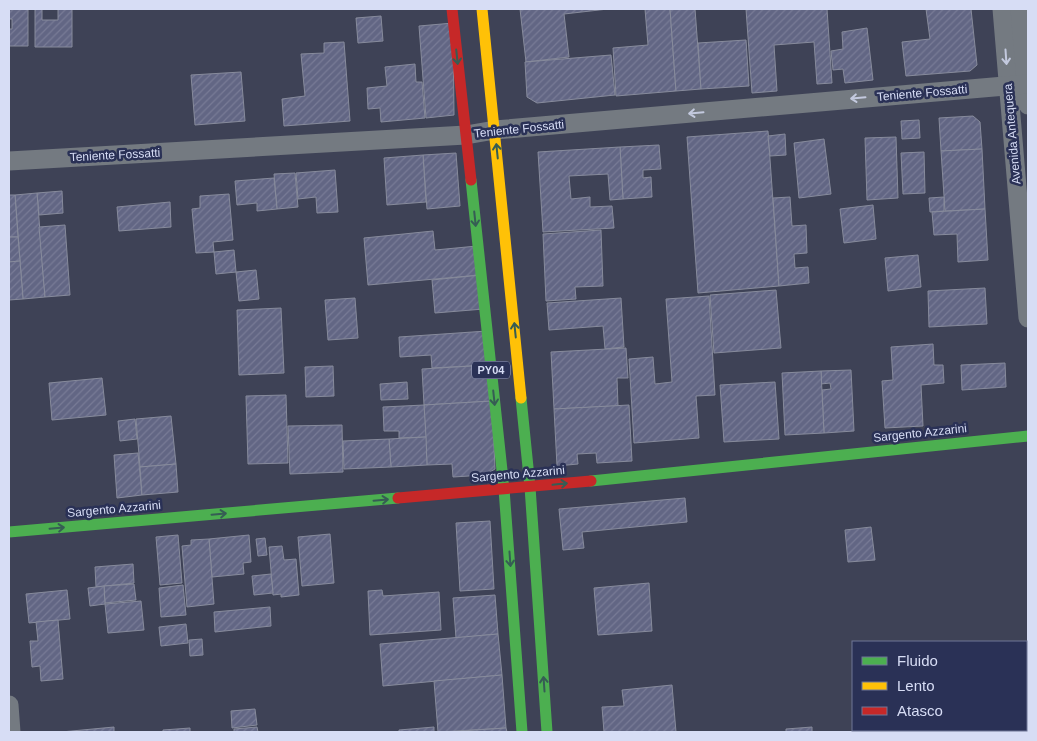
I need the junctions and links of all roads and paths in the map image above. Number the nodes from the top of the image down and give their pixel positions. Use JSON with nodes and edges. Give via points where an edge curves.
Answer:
{"nodes":[{"id":1,"x":452,"y":9,"type":"edge"},
{"id":2,"x":482,"y":9,"type":"edge"},
{"id":3,"x":1002,"y":9,"type":"edge"},
{"id":4,"x":1020,"y":9,"type":"edge"},
{"id":5,"x":1021,"y":84,"type":"edge"},
{"id":6,"x":1028,"y":105,"type":"edge"},
{"id":7,"x":495,"y":130,"type":"junction"},
{"id":8,"x":466,"y":135,"type":"junction"},
{"id":9,"x":9,"y":161,"type":"edge"},
{"id":10,"x":1028,"y":318,"type":"edge"},
{"id":11,"x":1028,"y":436,"type":"edge"},
{"id":12,"x":530,"y":487,"type":"junction"},
{"id":13,"x":504,"y":490,"type":"junction"},
{"id":14,"x":9,"y":532,"type":"edge"},
{"id":15,"x":9,"y":705,"type":"edge"},
{"id":16,"x":11,"y":732,"type":"edge"},
{"id":17,"x":522,"y":732,"type":"edge"},
{"id":18,"x":547,"y":732,"type":"edge"}],
"edges":[{"from":1,"to":8,"type":"main road","number":"PY04","one_way":true},
{"from":2,"to":7,"type":"main road","number":"PY04"},
{"from":3,"to":5,"type":"street","name":"Avenida Antequera","one_way":true},
{"from":4,"to":5,"type":"street","name":"Avenida Antequera"},
{"from":5,"to":6,"type":"street","name":"Avenida Antequera"},
{"from":5,"to":7,"type":"street","name":"Teniente Fossatti","one_way":true},
{"from":5,"to":10,"type":"street","name":"Avenida Antequera"},
{"from":7,"to":8,"type":"street","name":"Teniente Fossatti"},
{"from":12,"to":7,"type":"main road","number":"PY04","one_way":true},
{"from":8,"to":9,"type":"street","name":"Teniente Fossatti"},
{"from":8,"to":13,"type":"main road","number":"PY04","one_way":true},
{"from":12,"to":11,"type":"main road","name":"Sargento Azzarini","one_way":true},
{"from":12,"to":13,"type":"main road","name":"Sargento Azzarini"},
{"from":18,"to":12,"type":"main road","number":"PY04","one_way":true},
{"from":14,"to":13,"type":"main road","name":"Sargento Azzarini","one_way":true},
{"from":13,"to":17,"type":"main road","number":"PY04","one_way":true},
{"from":15,"to":16,"type":"street"}]}
